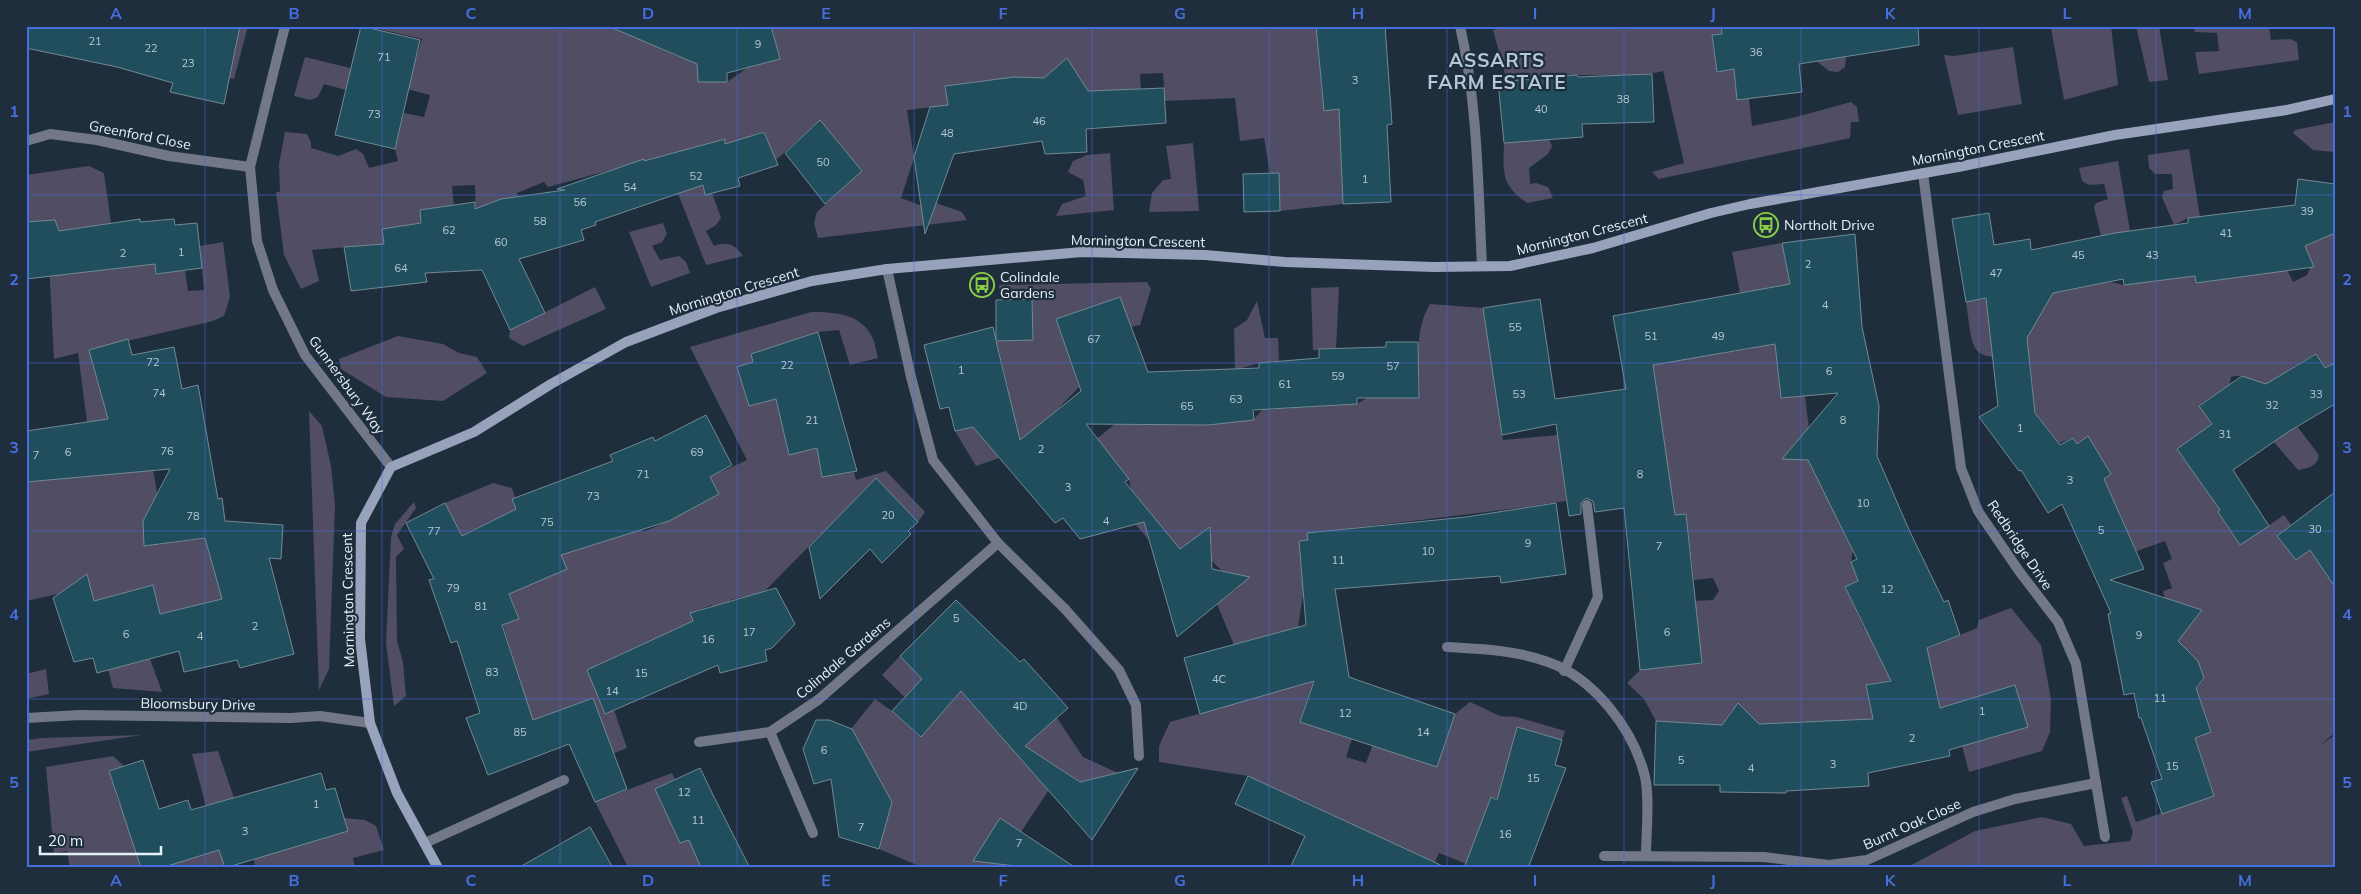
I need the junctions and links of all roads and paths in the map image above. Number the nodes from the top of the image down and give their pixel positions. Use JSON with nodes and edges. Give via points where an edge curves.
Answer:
{"nodes":[{"id":1,"x":285,"y":26,"type":"edge"},
{"id":2,"x":1460,"y":26,"type":"edge"},
{"id":3,"x":2335,"y":99,"type":"edge"},
{"id":4,"x":26,"y":141,"type":"edge"},
{"id":5,"x":250,"y":167,"type":"junction"},
{"id":6,"x":1923,"y":173,"type":"junction"},
{"id":7,"x":1482,"y":266,"type":"junction"},
{"id":8,"x":887,"y":269,"type":"junction"},
{"id":9,"x":391,"y":467,"type":"junction"},
{"id":10,"x":1587,"y":505,"type":"dead end"},
{"id":11,"x":998,"y":543,"type":"junction"},
{"id":12,"x":1446,"y":647,"type":"dead end"},
{"id":13,"x":1564,"y":671,"type":"junction"},
{"id":14,"x":26,"y":718,"type":"edge"},
{"id":15,"x":370,"y":723,"type":"junction"},
{"id":16,"x":770,"y":732,"type":"junction"},
{"id":17,"x":698,"y":742,"type":"dead end"},
{"id":18,"x":1139,"y":756,"type":"dead end"},
{"id":19,"x":564,"y":780,"type":"dead end"},
{"id":20,"x":2096,"y":783,"type":"junction"},
{"id":21,"x":812,"y":833,"type":"dead end"},
{"id":22,"x":2105,"y":837,"type":"dead end"},
{"id":23,"x":425,"y":843,"type":"junction"},
{"id":24,"x":1604,"y":856,"type":"dead end"},
{"id":25,"x":1646,"y":856,"type":"junction"},
{"id":26,"x":438,"y":868,"type":"edge"}],
"edges":[{"from":1,"to":5,"type":"street","name":"Gunnersbury Way"},
{"from":2,"to":7,"type":"street","via":[[1476,127]]},
{"from":3,"to":6,"type":"street","name":"Mornington Crescent","via":[[2287,110],[2116,135]]},
{"from":4,"to":5,"type":"street","name":"Greenford Close","via":[[50,134]]},
{"from":5,"to":9,"type":"street","name":"Gunnersbury Way","via":[[256,240],[273,290],[305,355]]},
{"from":6,"to":7,"type":"street","name":"Mornington Crescent","via":[[1711,212],[1593,248],[1510,266]]},
{"from":6,"to":20,"type":"street","name":"Redbridge Drive","via":[[1961,468],[1978,511],[2058,622],[2073,655]]},
{"from":7,"to":8,"type":"street","name":"Mornington Crescent","via":[[1295,262],[1205,255],[1082,252]]},
{"from":8,"to":9,"type":"street","name":"Mornington Crescent","via":[[812,281],[716,308],[626,342],[550,384],[474,432]]},
{"from":8,"to":11,"type":"street","via":[[933,460]]},
{"from":9,"to":15,"type":"street","name":"Mornington Crescent","via":[[361,523],[360,638]]},
{"from":10,"to":13,"type":"street","via":[[1598,597]]},
{"from":11,"to":16,"type":"street","name":"Colindale Gardens","via":[[818,700]]},
{"from":11,"to":18,"type":"street","via":[[1065,609],[1119,670],[1136,705]]},
{"from":12,"to":13,"type":"street","via":[[1497,650],[1549,662]]},
{"from":13,"to":25,"type":"street","via":[[1580,680],[1614,711],[1636,746],[1646,778]]},
{"from":14,"to":15,"type":"street","name":"Bloomsbury Drive","via":[[80,715],[320,716]]},
{"from":15,"to":23,"type":"street","name":"Mornington Crescent","via":[[398,793]]},
{"from":16,"to":17,"type":"street","name":"Colindale Gardens"},
{"from":16,"to":21,"type":"street"},
{"from":19,"to":23,"type":"street"},
{"from":20,"to":22,"type":"street","name":"Redbridge Drive"},
{"from":20,"to":25,"type":"street","name":"Burnt Oak Close","via":[[2015,799],[1973,812],[1868,860],[1829,865],[1764,857]]},
{"from":23,"to":26,"type":"street","name":"Mornington Crescent"},
{"from":24,"to":25,"type":"street","name":"Burnt Oak Close"}]}
